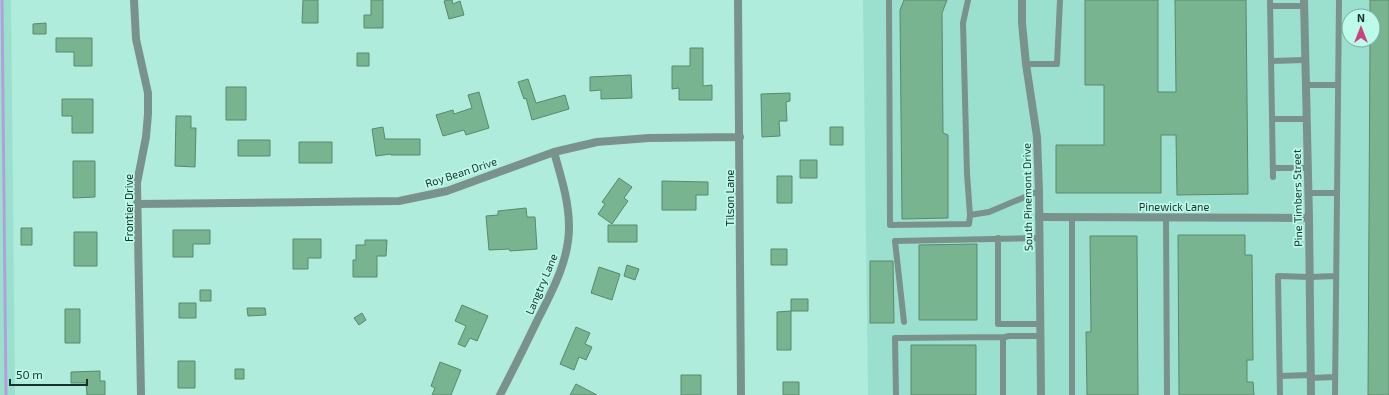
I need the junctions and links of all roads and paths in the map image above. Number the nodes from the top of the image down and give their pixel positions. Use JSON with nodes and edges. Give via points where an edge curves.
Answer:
{"nodes":[{"id":1,"x":134,"y":0,"type":"edge"},
{"id":2,"x":738,"y":0,"type":"edge"},
{"id":3,"x":889,"y":0,"type":"edge"},
{"id":4,"x":968,"y":0,"type":"edge"},
{"id":5,"x":1022,"y":0,"type":"edge"},
{"id":6,"x":1060,"y":0,"type":"edge"},
{"id":7,"x":1339,"y":0,"type":"edge"},
{"id":8,"x":1270,"y":3,"type":"edge"},
{"id":9,"x":1304,"y":3,"type":"edge"},
{"id":10,"x":1305,"y":60,"type":"junction"},
{"id":11,"x":1271,"y":61,"type":"junction"},
{"id":12,"x":1026,"y":64,"type":"junction"},
{"id":13,"x":1338,"y":84,"type":"junction"},
{"id":14,"x":1306,"y":85,"type":"junction"},
{"id":15,"x":1272,"y":119,"type":"junction"},
{"id":16,"x":1307,"y":119,"type":"junction"},
{"id":17,"x":740,"y":137,"type":"junction"},
{"id":18,"x":554,"y":152,"type":"junction"},
{"id":19,"x":1273,"y":168,"type":"junction"},
{"id":20,"x":1308,"y":168,"type":"junction"},
{"id":21,"x":1273,"y":177,"type":"dead end"},
{"id":22,"x":1039,"y":191,"type":"junction"},
{"id":23,"x":1308,"y":193,"type":"junction"},
{"id":24,"x":1337,"y":193,"type":"junction"},
{"id":25,"x":138,"y":204,"type":"junction"},
{"id":26,"x":970,"y":215,"type":"junction"},
{"id":27,"x":1039,"y":217,"type":"junction"},
{"id":28,"x":1072,"y":217,"type":"junction"},
{"id":29,"x":1166,"y":217,"type":"junction"},
{"id":30,"x":1309,"y":218,"type":"junction"},
{"id":31,"x":998,"y":238,"type":"junction"},
{"id":32,"x":1040,"y":238,"type":"junction"},
{"id":33,"x":1336,"y":276,"type":"junction"},
{"id":34,"x":1310,"y":277,"type":"junction"},
{"id":35,"x":904,"y":322,"type":"dead end"},
{"id":36,"x":1040,"y":324,"type":"junction"},
{"id":37,"x":1040,"y":336,"type":"junction"},
{"id":38,"x":1005,"y":337,"type":"junction"},
{"id":39,"x":1280,"y":376,"type":"junction"},
{"id":40,"x":1310,"y":377,"type":"junction"},
{"id":41,"x":1335,"y":377,"type":"junction"},
{"id":42,"x":141,"y":395,"type":"edge"},
{"id":43,"x":500,"y":395,"type":"edge"},
{"id":44,"x":741,"y":395,"type":"edge"},
{"id":45,"x":896,"y":395,"type":"edge"},
{"id":46,"x":1003,"y":395,"type":"edge"},
{"id":47,"x":1041,"y":395,"type":"edge"},
{"id":48,"x":1072,"y":395,"type":"edge"},
{"id":49,"x":1167,"y":395,"type":"edge"},
{"id":50,"x":1280,"y":395,"type":"edge"},
{"id":51,"x":1311,"y":395,"type":"edge"},
{"id":52,"x":1335,"y":395,"type":"edge"}],
"edges":[{"from":1,"to":25,"type":"street","name":"Frontier Drive","via":[[136,38],[148,93],[146,137],[137,183]]},
{"from":2,"to":17,"type":"street","name":"Tilson Lane"},
{"from":3,"to":26,"type":"lane","via":[[890,225],[969,224]]},
{"from":4,"to":26,"type":"lane","via":[[963,23]]},
{"from":5,"to":12,"type":"street","name":"South Pinemont Drive"},
{"from":6,"to":12,"type":"lane","via":[[1057,64]]},
{"from":7,"to":13,"type":"lane"},
{"from":8,"to":9,"type":"lane"},
{"from":8,"to":11,"type":"lane"},
{"from":9,"to":10,"type":"street","name":"Pine Timbers Street"},
{"from":10,"to":11,"type":"lane"},
{"from":10,"to":14,"type":"street","name":"Pine Timbers Street"},
{"from":11,"to":15,"type":"lane"},
{"from":12,"to":22,"type":"street","name":"South Pinemont Drive","via":[[1037,137]]},
{"from":13,"to":14,"type":"lane"},
{"from":13,"to":24,"type":"lane"},
{"from":14,"to":16,"type":"street","name":"Pine Timbers Street"},
{"from":15,"to":16,"type":"lane"},
{"from":15,"to":19,"type":"lane"},
{"from":16,"to":20,"type":"street","name":"Pine Timbers Street"},
{"from":17,"to":18,"type":"street","name":"Roy Bean Drive","via":[[623,139]]},
{"from":17,"to":44,"type":"street","name":"Tilson Lane"},
{"from":18,"to":25,"type":"street","name":"Roy Bean Drive","via":[[447,191],[399,201]]},
{"from":18,"to":43,"type":"street","name":"Langtry Lane","via":[[566,191],[570,227],[568,244],[557,281]]},
{"from":19,"to":20,"type":"lane"},
{"from":19,"to":21,"type":"lane"},
{"from":20,"to":23,"type":"street","name":"Pine Timbers Street"},
{"from":22,"to":26,"type":"lane","via":[[989,212]]},
{"from":22,"to":27,"type":"street","name":"South Pinemont Drive"},
{"from":23,"to":24,"type":"lane"},
{"from":23,"to":30,"type":"street","name":"Pine Timbers Street"},
{"from":24,"to":33,"type":"lane"},
{"from":25,"to":42,"type":"street","name":"Frontier Drive"},
{"from":27,"to":28,"type":"street","name":"Pinewick Lane"},
{"from":27,"to":32,"type":"street","name":"South Pinemont Drive"},
{"from":28,"to":29,"type":"street","name":"Pinewick Lane"},
{"from":28,"to":48,"type":"lane"},
{"from":29,"to":30,"type":"street","name":"Pinewick Lane"},
{"from":29,"to":49,"type":"lane"},
{"from":30,"to":34,"type":"street","name":"Pine Timbers Street"},
{"from":31,"to":32,"type":"lane"},
{"from":31,"to":35,"type":"lane","via":[[895,241]]},
{"from":31,"to":36,"type":"lane","via":[[998,324]]},
{"from":32,"to":36,"type":"street","name":"South Pinemont Drive"},
{"from":33,"to":34,"type":"lane"},
{"from":33,"to":41,"type":"lane"},
{"from":34,"to":39,"type":"lane","via":[[1278,276]]},
{"from":34,"to":40,"type":"street","name":"Pine Timbers Street"},
{"from":36,"to":37,"type":"street","name":"South Pinemont Drive"},
{"from":37,"to":38,"type":"lane"},
{"from":37,"to":47,"type":"street","name":"South Pinemont Drive"},
{"from":38,"to":45,"type":"lane","via":[[895,338]]},
{"from":38,"to":46,"type":"lane"},
{"from":39,"to":40,"type":"lane"},
{"from":39,"to":50,"type":"lane"},
{"from":40,"to":41,"type":"lane"},
{"from":40,"to":51,"type":"street","name":"Pine Timbers Street"},
{"from":41,"to":52,"type":"lane"}]}
